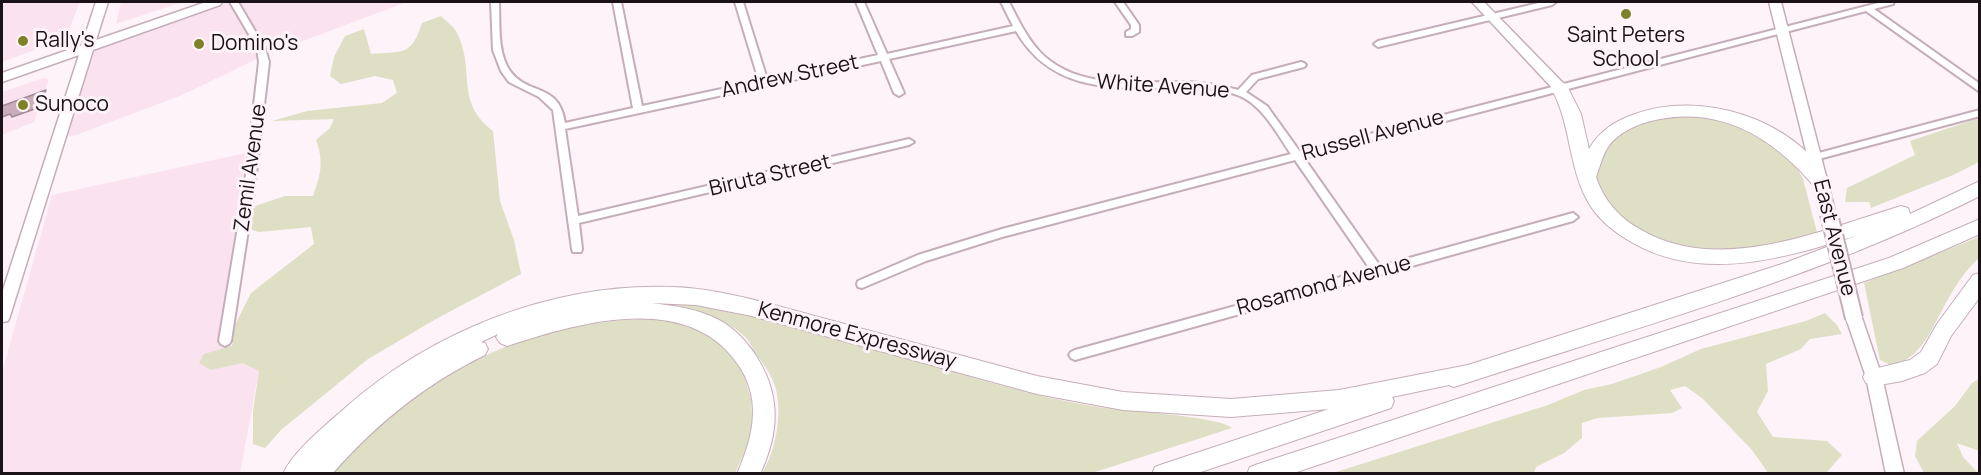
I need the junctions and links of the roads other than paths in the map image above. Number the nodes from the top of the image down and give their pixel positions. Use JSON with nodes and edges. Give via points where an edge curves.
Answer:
{"nodes":[{"id":1,"x":102,"y":2,"type":"edge"},
{"id":2,"x":216,"y":2,"type":"edge"},
{"id":3,"x":234,"y":2,"type":"edge"},
{"id":4,"x":495,"y":2,"type":"edge"},
{"id":5,"x":617,"y":2,"type":"edge"},
{"id":6,"x":739,"y":2,"type":"edge"},
{"id":7,"x":860,"y":2,"type":"edge"},
{"id":8,"x":1005,"y":2,"type":"edge"},
{"id":9,"x":1119,"y":2,"type":"edge"},
{"id":10,"x":1478,"y":2,"type":"edge"},
{"id":11,"x":1552,"y":2,"type":"edge"},
{"id":12,"x":1775,"y":2,"type":"edge"},
{"id":13,"x":1890,"y":2,"type":"edge"},
{"id":14,"x":1866,"y":8,"type":"junction"},
{"id":15,"x":1492,"y":16,"type":"junction"},
{"id":16,"x":1019,"y":28,"type":"junction"},
{"id":17,"x":1782,"y":29,"type":"junction"},
{"id":18,"x":1130,"y":34,"type":"dead end"},
{"id":19,"x":1378,"y":44,"type":"dead end"},
{"id":20,"x":87,"y":48,"type":"junction"},
{"id":21,"x":883,"y":57,"type":"junction"},
{"id":22,"x":1301,"y":65,"type":"dead end"},
{"id":23,"x":2,"y":78,"type":"edge"},
{"id":24,"x":764,"y":83,"type":"junction"},
{"id":25,"x":1560,"y":88,"type":"junction"},
{"id":26,"x":1980,"y":88,"type":"edge"},
{"id":27,"x":899,"y":93,"type":"dead end"},
{"id":28,"x":1240,"y":93,"type":"junction"},
{"id":29,"x":638,"y":110,"type":"junction"},
{"id":30,"x":1980,"y":113,"type":"edge"},
{"id":31,"x":561,"y":127,"type":"junction"},
{"id":32,"x":909,"y":142,"type":"dead end"},
{"id":33,"x":1298,"y":156,"type":"junction"},
{"id":34,"x":1815,"y":157,"type":"junction"},
{"id":35,"x":1587,"y":176,"type":"junction"},
{"id":36,"x":1820,"y":180,"type":"junction"},
{"id":37,"x":1980,"y":187,"type":"edge"},
{"id":38,"x":1573,"y":217,"type":"dead end"},
{"id":39,"x":572,"y":221,"type":"junction"},
{"id":40,"x":1980,"y":226,"type":"edge"},
{"id":41,"x":577,"y":249,"type":"dead end"},
{"id":42,"x":1377,"y":271,"type":"junction"},
{"id":43,"x":1980,"y":281,"type":"edge"},
{"id":44,"x":862,"y":284,"type":"dead end"},
{"id":45,"x":2,"y":316,"type":"edge"},
{"id":46,"x":225,"y":341,"type":"dead end"},
{"id":47,"x":1075,"y":355,"type":"dead end"},
{"id":48,"x":1467,"y":374,"type":"junction"},
{"id":49,"x":1874,"y":377,"type":"junction"},
{"id":50,"x":294,"y":474,"type":"edge"},
{"id":51,"x":316,"y":474,"type":"edge"},
{"id":52,"x":748,"y":474,"type":"edge"},
{"id":53,"x":1163,"y":474,"type":"edge"},
{"id":54,"x":1258,"y":474,"type":"edge"},
{"id":55,"x":1895,"y":474,"type":"edge"}],
"edges":[{"from":1,"to":20,"type":"main road"},
{"from":2,"to":20,"type":"main road"},
{"from":3,"to":46,"type":"street","name":"Zemil Avenue","via":[[261,48],[264,62]]},
{"from":4,"to":31,"type":"street","via":[[501,65],[511,79],[554,103]]},
{"from":5,"to":29,"type":"street"},
{"from":6,"to":24,"type":"street"},
{"from":7,"to":21,"type":"street"},
{"from":8,"to":16,"type":"street","name":"White Avenue"},
{"from":9,"to":18,"type":"street","via":[[1136,30]]},
{"from":10,"to":15,"type":"main road"},
{"from":11,"to":15,"type":"street"},
{"from":12,"to":17,"type":"main road","name":"East Avenue"},
{"from":13,"to":14,"type":"street","name":"Russell Avenue"},
{"from":14,"to":17,"type":"street","name":"Russell Avenue"},
{"from":14,"to":26,"type":"street"},
{"from":15,"to":19,"type":"street"},
{"from":15,"to":25,"type":"main road"},
{"from":16,"to":21,"type":"street","name":"Andrew Street"},
{"from":16,"to":28,"type":"street","name":"White Avenue","via":[[1040,58],[1068,76],[1101,84],[1226,89]]},
{"from":17,"to":25,"type":"street","name":"Russell Avenue"},
{"from":17,"to":34,"type":"main road","name":"East Avenue"},
{"from":20,"to":23,"type":"main road"},
{"from":20,"to":45,"type":"main road"},
{"from":21,"to":24,"type":"street","name":"Andrew Street"},
{"from":21,"to":27,"type":"street"},
{"from":22,"to":28,"type":"street","via":[[1255,77]]},
{"from":24,"to":29,"type":"street","name":"Andrew Street"},
{"from":25,"to":33,"type":"street","name":"Russell Avenue"},
{"from":25,"to":35,"type":"highway","via":[[1571,106]]},
{"from":28,"to":33,"type":"street","name":"White Avenue","via":[[1264,108]]},
{"from":29,"to":31,"type":"street","name":"Andrew Street"},
{"from":30,"to":34,"type":"street"},
{"from":31,"to":39,"type":"street"},
{"from":32,"to":39,"type":"street","name":"Biruta Street"},
{"from":33,"to":42,"type":"street","name":"White Avenue"},
{"from":33,"to":44,"type":"street","name":"Russell Avenue","via":[[1002,232],[922,258]]},
{"from":34,"to":36,"type":"main road","name":"East Avenue"},
{"from":35,"to":36,"type":"highway","via":[[1605,140],[1627,123],[1654,114],[1695,111],[1734,117],[1767,132],[1786,145]]},
{"from":35,"to":37,"type":"highway","via":[[1600,205],[1625,230],[1654,246],[1705,258],[1730,258],[1824,240]]},
{"from":36,"to":49,"type":"main road","name":"East Avenue","bridge":true,"via":[[1854,318]]},
{"from":37,"to":48,"type":"highway","via":[[1907,224],[1792,269]]},
{"from":38,"to":42,"type":"street","name":"Rosamond Avenue"},
{"from":39,"to":41,"type":"street"},
{"from":40,"to":54,"type":"highway","via":[[1896,263]]},
{"from":42,"to":47,"type":"street","name":"Rosamond Avenue"},
{"from":43,"to":49,"type":"highway","via":[[1929,358],[1917,367]]},
{"from":48,"to":50,"type":"highway","name":"Kenmore Expressway","via":[[1339,399],[1231,408],[1164,405],[1037,385],[718,300],[630,296],[520,318],[435,356],[399,377],[328,436]]},
{"from":48,"to":53,"type":"highway"},
{"from":49,"to":55,"type":"main road","name":"East Avenue"},
{"from":51,"to":52,"type":"highway","via":[[370,421],[415,385],[466,354],[508,336],[562,321],[608,311],[646,309],[672,312],[716,328],[746,356],[762,389],[765,424]]}]}
